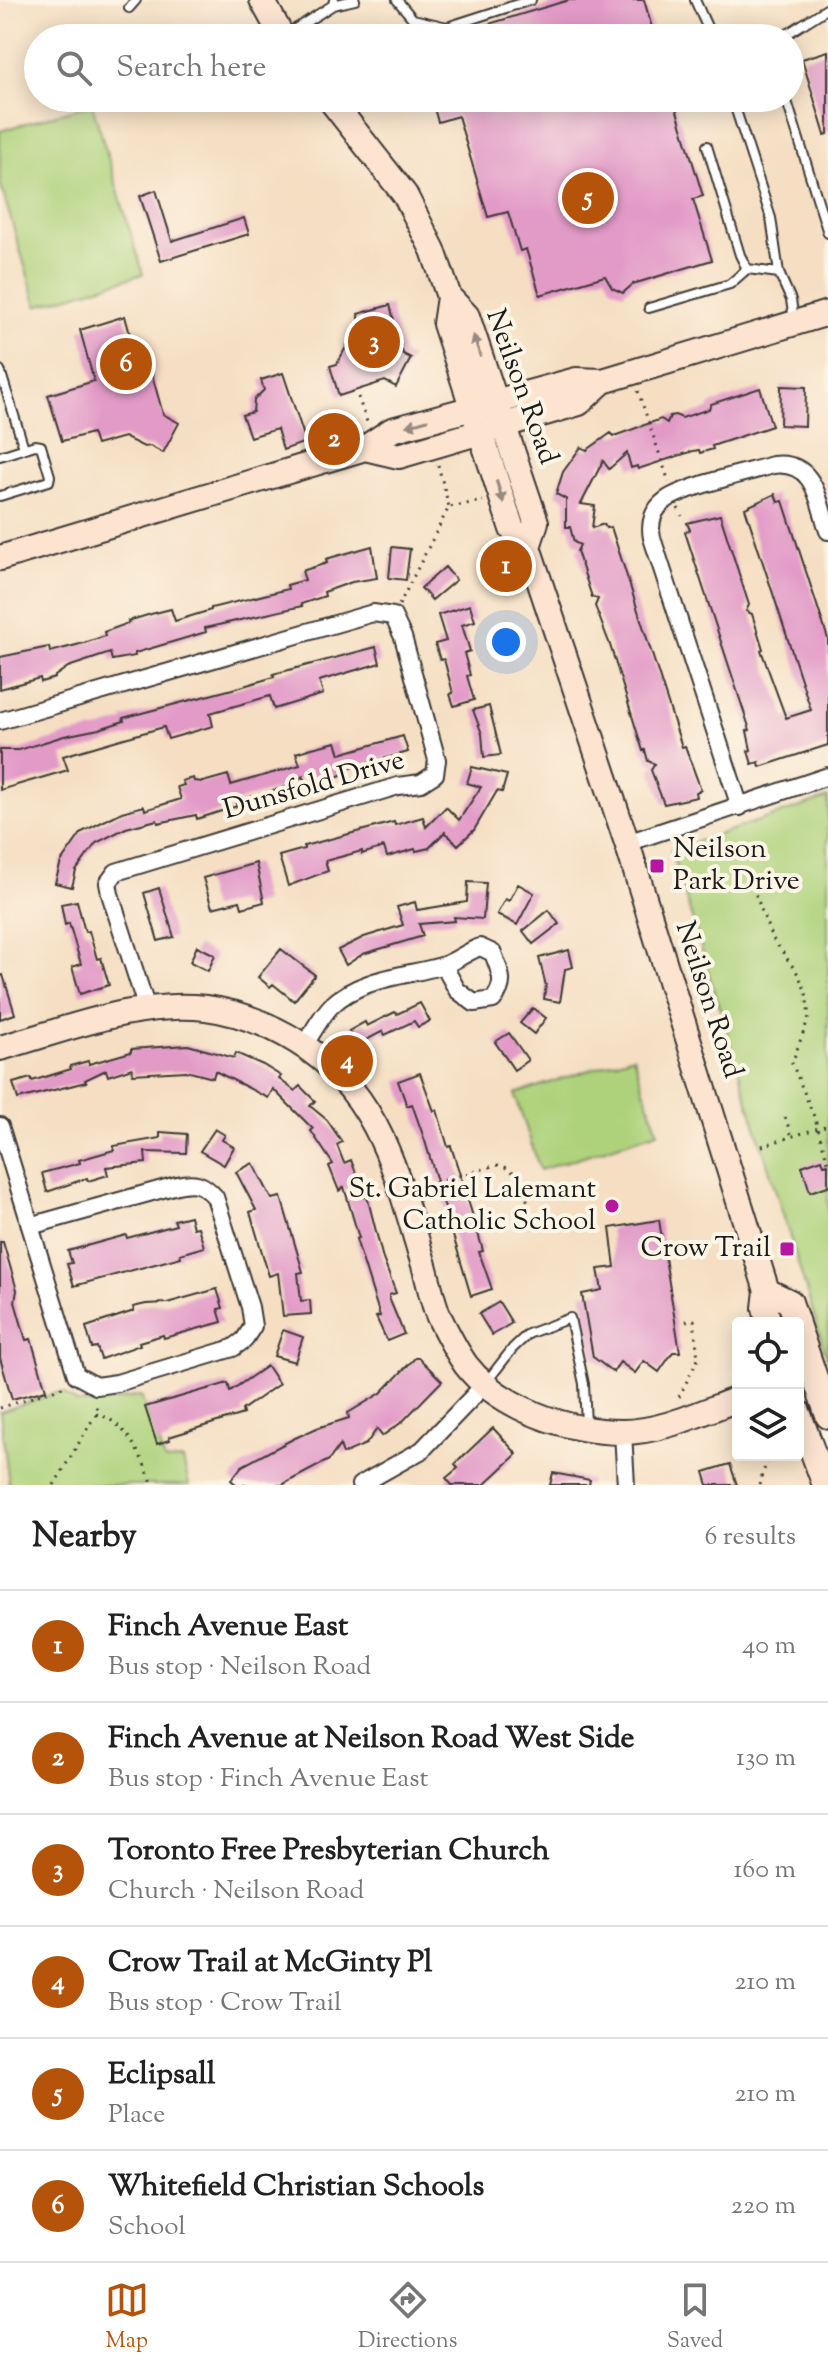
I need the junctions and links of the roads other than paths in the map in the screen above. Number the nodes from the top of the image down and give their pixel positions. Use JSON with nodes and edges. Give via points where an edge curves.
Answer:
{"nodes":[{"id":1,"x":136,"y":0,"type":"edge"},
{"id":2,"x":262,"y":0,"type":"edge"},
{"id":3,"x":355,"y":0,"type":"edge"},
{"id":4,"x":397,"y":0,"type":"edge"},
{"id":5,"x":531,"y":0,"type":"edge"},
{"id":6,"x":695,"y":0,"type":"edge"},
{"id":7,"x":334,"y":3,"type":"edge"},
{"id":8,"x":129,"y":8,"type":"dead end"},
{"id":9,"x":828,"y":8,"type":"edge"},
{"id":10,"x":276,"y":24,"type":"edge"},
{"id":11,"x":302,"y":24,"type":"edge"},
{"id":12,"x":434,"y":24,"type":"edge"},
{"id":13,"x":456,"y":24,"type":"edge"},
{"id":14,"x":706,"y":24,"type":"edge"},
{"id":15,"x":803,"y":24,"type":"edge"},
{"id":16,"x":340,"y":112,"type":"edge"},
{"id":17,"x":737,"y":112,"type":"edge"},
{"id":18,"x":790,"y":112,"type":"edge"},
{"id":19,"x":707,"y":146,"type":"dead end"},
{"id":20,"x":828,"y":233,"type":"edge"},
{"id":21,"x":747,"y":269,"type":"junction"},
{"id":22,"x":779,"y":273,"type":"junction"},
{"id":23,"x":449,"y":297,"type":"junction"},
{"id":24,"x":649,"y":308,"type":"dead end"},
{"id":25,"x":828,"y":313,"type":"edge"},
{"id":26,"x":795,"y":322,"type":"junction"},
{"id":27,"x":0,"y":370,"type":"edge"},
{"id":28,"x":603,"y":381,"type":"junction"},
{"id":29,"x":497,"y":400,"type":"junction"},
{"id":30,"x":473,"y":407,"type":"junction"},
{"id":31,"x":506,"y":425,"type":"junction"},
{"id":32,"x":481,"y":432,"type":"junction"},
{"id":33,"x":24,"y":448,"type":"junction"},
{"id":34,"x":365,"y":448,"type":"junction"},
{"id":35,"x":0,"y":456,"type":"edge"},
{"id":36,"x":0,"y":496,"type":"edge"},
{"id":37,"x":828,"y":531,"type":"edge"},
{"id":38,"x":528,"y":547,"type":"junction"},
{"id":39,"x":0,"y":558,"type":"edge"},
{"id":40,"x":0,"y":721,"type":"edge"},
{"id":41,"x":828,"y":776,"type":"edge"},
{"id":42,"x":740,"y":807,"type":"junction"},
{"id":43,"x":627,"y":843,"type":"junction"},
{"id":44,"x":444,"y":966,"type":"dead end"},
{"id":45,"x":147,"y":1009,"type":"junction"},
{"id":46,"x":304,"y":1046,"type":"junction"},
{"id":47,"x":0,"y":1048,"type":"edge"},
{"id":48,"x":0,"y":1126,"type":"edge"},
{"id":49,"x":30,"y":1226,"type":"junction"},
{"id":50,"x":767,"y":1291,"type":"junction"},
{"id":51,"x":767,"y":1317,"type":"edge"},
{"id":52,"x":795,"y":1317,"type":"edge"},
{"id":53,"x":805,"y":1373,"type":"edge"},
{"id":54,"x":485,"y":1384,"type":"junction"},
{"id":55,"x":732,"y":1401,"type":"edge"},
{"id":56,"x":828,"y":1416,"type":"edge"},
{"id":57,"x":804,"y":1428,"type":"edge"},
{"id":58,"x":587,"y":1429,"type":"junction"},
{"id":59,"x":623,"y":1432,"type":"junction"},
{"id":60,"x":360,"y":1485,"type":"edge"},
{"id":61,"x":626,"y":1485,"type":"edge"},
{"id":62,"x":825,"y":1485,"type":"edge"}],
"edges":[{"from":1,"to":8,"type":"lane"},
{"from":2,"to":10,"type":"main road"},
{"from":3,"to":7,"type":"lane"},
{"from":4,"to":12,"type":"lane","via":[[413,19]]},
{"from":5,"to":13,"type":"lane"},
{"from":6,"to":14,"type":"lane"},
{"from":7,"to":11,"type":"lane"},
{"from":9,"to":15,"type":"lane"},
{"from":16,"to":23,"type":"main road","name":"Neilson Road","via":[[405,195]]},
{"from":17,"to":22,"type":"lane","via":[[771,218]]},
{"from":18,"to":20,"type":"lane"},
{"from":19,"to":21,"type":"lane"},
{"from":21,"to":22,"type":"lane"},
{"from":21,"to":24,"type":"lane","via":[[730,284]]},
{"from":22,"to":26,"type":"lane"},
{"from":29,"to":23,"type":"main road","name":"Neilson Road","one_way":true,"via":[[467,316]]},
{"from":23,"to":30,"type":"main road","name":"Neilson Road","via":[[445,324]]},
{"from":25,"to":26,"type":"main road"},
{"from":26,"to":28,"type":"main road"},
{"from":27,"to":33,"type":"lane"},
{"from":28,"to":29,"type":"main road","via":[[576,380]]},
{"from":28,"to":31,"type":"main road","via":[[579,403]]},
{"from":29,"to":30,"type":"main road"},
{"from":29,"to":31,"type":"main road","name":"Neilson Road"},
{"from":30,"to":32,"type":"main road","name":"Neilson Road"},
{"from":30,"to":34,"type":"main road","one_way":true,"via":[[392,430]]},
{"from":31,"to":32,"type":"main road"},
{"from":31,"to":38,"type":"main road","name":"Neilson Road","via":[[536,522]]},
{"from":32,"to":34,"type":"main road","via":[[399,456]]},
{"from":32,"to":38,"type":"main road","name":"Neilson Road","one_way":true,"via":[[512,529]]},
{"from":33,"to":35,"type":"lane"},
{"from":33,"to":36,"type":"lane","via":[[41,446],[49,481]]},
{"from":34,"to":39,"type":"main road"},
{"from":37,"to":42,"type":"street","via":[[809,476],[788,463],[673,495],[652,517],[652,538]]},
{"from":38,"to":43,"type":"main road","name":"Neilson Road"},
{"from":40,"to":45,"type":"street","name":"Dunsfold Drive","via":[[373,613],[393,616],[434,747],[435,774],[421,783],[116,872],[108,883],[110,894]]},
{"from":41,"to":42,"type":"street"},
{"from":42,"to":43,"type":"street"},
{"from":43,"to":50,"type":"main road","name":"Neilson Road"},
{"from":44,"to":46,"type":"street","via":[[348,992]]},
{"from":45,"to":46,"type":"main road","via":[[226,1011]]},
{"from":45,"to":47,"type":"main road"},
{"from":46,"to":54,"type":"main road","via":[[358,1096],[378,1129],[438,1315],[466,1364]]},
{"from":48,"to":49,"type":"street"},
{"from":49,"to":49,"type":"street","via":[[192,1182],[202,1185],[215,1197],[253,1326],[233,1348],[96,1386],[76,1375]]},
{"from":50,"to":51,"type":"main road","name":"Neilson Road"},
{"from":50,"to":52,"type":"main road","via":[[790,1302]]},
{"from":53,"to":56,"type":"main road"},
{"from":54,"to":58,"type":"main road","via":[[556,1423]]},
{"from":54,"to":58,"type":"lane","via":[[528,1334],[570,1318]]},
{"from":54,"to":60,"type":"street","via":[[422,1450]]},
{"from":55,"to":59,"type":"main road","via":[[669,1424]]},
{"from":57,"to":62,"type":"main road"},
{"from":58,"to":59,"type":"main road"},
{"from":59,"to":61,"type":"street"}]}
